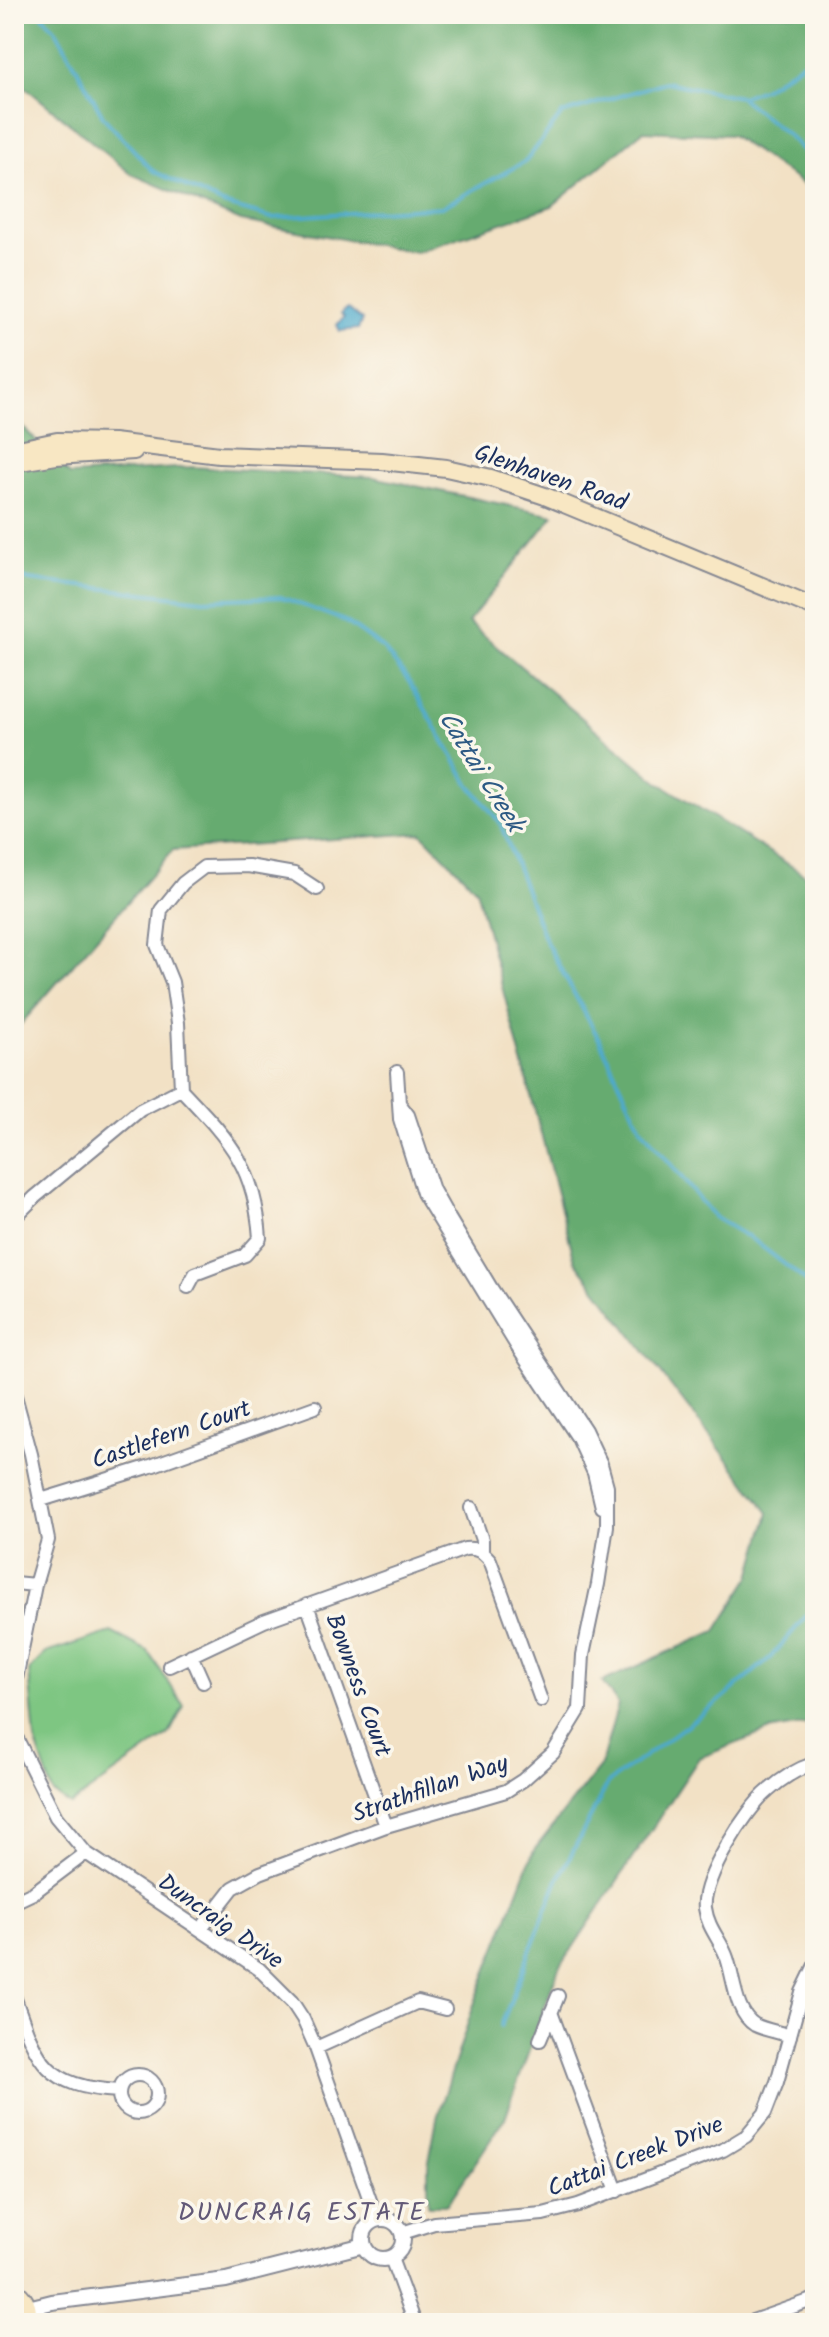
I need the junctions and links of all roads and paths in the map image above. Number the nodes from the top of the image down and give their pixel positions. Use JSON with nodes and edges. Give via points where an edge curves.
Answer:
{"nodes":[{"id":1,"x":160,"y":448,"type":"junction"},
{"id":2,"x":14,"y":450,"type":"edge"},
{"id":3,"x":14,"y":463,"type":"edge"},
{"id":4,"x":815,"y":608,"type":"edge"},
{"id":5,"x":317,"y":889,"type":"dead end"},
{"id":6,"x":397,"y":1072,"type":"dead end"},
{"id":7,"x":181,"y":1089,"type":"junction"},
{"id":8,"x":14,"y":1218,"type":"edge"},
{"id":9,"x":188,"y":1287,"type":"dead end"},
{"id":10,"x":14,"y":1392,"type":"edge"},
{"id":11,"x":315,"y":1407,"type":"dead end"},
{"id":12,"x":41,"y":1500,"type":"junction"},
{"id":13,"x":471,"y":1508,"type":"dead end"},
{"id":14,"x":482,"y":1551,"type":"junction"},
{"id":15,"x":14,"y":1583,"type":"edge"},
{"id":16,"x":35,"y":1585,"type":"junction"},
{"id":17,"x":307,"y":1605,"type":"junction"},
{"id":18,"x":191,"y":1655,"type":"junction"},
{"id":19,"x":169,"y":1666,"type":"dead end"},
{"id":20,"x":203,"y":1682,"type":"dead end"},
{"id":21,"x":541,"y":1700,"type":"dead end"},
{"id":22,"x":14,"y":1707,"type":"edge"},
{"id":23,"x":14,"y":1733,"type":"edge"},
{"id":24,"x":815,"y":1763,"type":"edge"},
{"id":25,"x":386,"y":1826,"type":"junction"},
{"id":26,"x":86,"y":1853,"type":"junction"},
{"id":27,"x":14,"y":1902,"type":"edge"},
{"id":28,"x":201,"y":1929,"type":"junction"},
{"id":29,"x":815,"y":1965,"type":"edge"},
{"id":30,"x":14,"y":1996,"type":"edge"},
{"id":31,"x":558,"y":1996,"type":"dead end"},
{"id":32,"x":445,"y":2009,"type":"dead end"},
{"id":33,"x":551,"y":2012,"type":"junction"},
{"id":34,"x":790,"y":2036,"type":"junction"},
{"id":35,"x":540,"y":2040,"type":"dead end"},
{"id":36,"x":316,"y":2048,"type":"junction"},
{"id":37,"x":119,"y":2091,"type":"dead end"},
{"id":38,"x":617,"y":2191,"type":"junction"},
{"id":39,"x":377,"y":2220,"type":"junction"},
{"id":40,"x":402,"y":2233,"type":"junction"},
{"id":41,"x":364,"y":2245,"type":"junction"},
{"id":42,"x":391,"y":2258,"type":"junction"},
{"id":43,"x":14,"y":2290,"type":"edge"},
{"id":44,"x":815,"y":2299,"type":"edge"},
{"id":45,"x":28,"y":2319,"type":"edge"},
{"id":46,"x":415,"y":2323,"type":"edge"},
{"id":47,"x":747,"y":2323,"type":"edge"}],
"edges":[{"from":1,"to":2,"type":"main road","name":"Glenhaven Road","via":[[57,441]]},
{"from":1,"to":3,"type":"main road","name":"Glenhaven Road"},
{"from":1,"to":4,"type":"main road","name":"Glenhaven Road","via":[[382,461],[491,478]]},
{"from":5,"to":7,"type":"street","via":[[294,874],[248,866],[204,867],[161,910],[157,945],[172,982]]},
{"from":6,"to":25,"type":"street","name":"Strathfillan Way","via":[[399,1103],[408,1115],[433,1190],[585,1430],[601,1464],[607,1526],[583,1655],[580,1709],[553,1753],[506,1791]]},
{"from":7,"to":8,"type":"street","via":[[140,1110]]},
{"from":7,"to":9,"type":"street","via":[[216,1126],[248,1174],[260,1238],[245,1255],[195,1274]]},
{"from":10,"to":12,"type":"street"},
{"from":11,"to":12,"type":"street","name":"Castlefern Court"},
{"from":12,"to":16,"type":"street","via":[[48,1540]]},
{"from":13,"to":14,"type":"street"},
{"from":14,"to":17,"type":"street","name":"Bowness Court","via":[[465,1549]]},
{"from":14,"to":21,"type":"street","via":[[490,1560]]},
{"from":15,"to":16,"type":"street"},
{"from":16,"to":22,"type":"street"},
{"from":17,"to":18,"type":"street","name":"Bowness Court"},
{"from":17,"to":25,"type":"street","name":"Bowness Court"},
{"from":18,"to":19,"type":"street","name":"Bowness Court"},
{"from":18,"to":20,"type":"street"},
{"from":23,"to":26,"type":"street","name":"Duncraig Drive","via":[[56,1817]]},
{"from":24,"to":34,"type":"street","via":[[797,1769],[765,1793],[720,1856],[704,1905],[726,1953],[740,2007],[753,2024]]},
{"from":25,"to":28,"type":"street","name":"Strathfillan Way","via":[[246,1879]]},
{"from":26,"to":27,"type":"street"},
{"from":26,"to":28,"type":"street","name":"Duncraig Drive"},
{"from":28,"to":36,"type":"street","name":"Duncraig Drive","via":[[277,1986],[303,2019]]},
{"from":29,"to":34,"type":"street","name":"Cattai Creek Drive"},
{"from":30,"to":37,"type":"street","via":[[32,2046],[59,2078]]},
{"from":31,"to":33,"type":"street"},
{"from":32,"to":36,"type":"street","via":[[418,2002]]},
{"from":33,"to":35,"type":"street"},
{"from":33,"to":38,"type":"street"},
{"from":34,"to":38,"type":"street","name":"Cattai Creek Drive","via":[[765,2113],[746,2136]]},
{"from":36,"to":39,"type":"street","name":"Duncraig Drive"},
{"from":38,"to":40,"type":"street","name":"Cattai Creek Drive","via":[[543,2214],[434,2223]]},
{"from":39,"to":40,"type":"street","via":[[394,2222]]},
{"from":39,"to":41,"type":"street","via":[[366,2229]]},
{"from":40,"to":42,"type":"street","via":[[403,2244]]},
{"from":41,"to":42,"type":"street","via":[[371,2256]]},
{"from":41,"to":45,"type":"street","via":[[226,2280],[52,2302]]},
{"from":42,"to":46,"type":"street"},
{"from":43,"to":45,"type":"main road","via":[[25,2300]]},
{"from":44,"to":47,"type":"street"}]}
